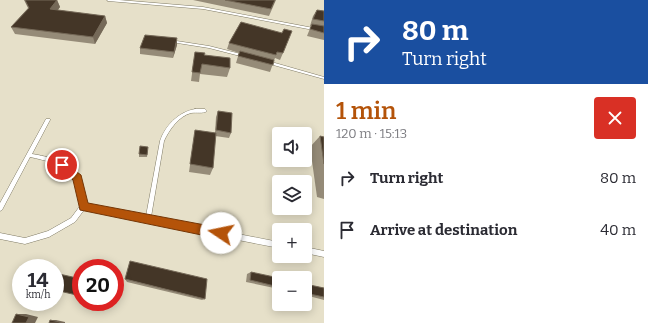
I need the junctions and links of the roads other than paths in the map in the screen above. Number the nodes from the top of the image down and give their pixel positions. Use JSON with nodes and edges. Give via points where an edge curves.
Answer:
{"nodes":[{"id":1,"x":108,"y":0,"type":"edge"},
{"id":2,"x":324,"y":31,"type":"edge"},
{"id":3,"x":162,"y":40,"type":"edge"},
{"id":4,"x":247,"y":57,"type":"edge"},
{"id":5,"x":262,"y":61,"type":"edge"},
{"id":6,"x":324,"y":78,"type":"edge"},
{"id":7,"x":205,"y":111,"type":"dead end"},
{"id":8,"x":48,"y":120,"type":"dead end"},
{"id":9,"x":29,"y":156,"type":"junction"},
{"id":10,"x":84,"y":207,"type":"junction"},
{"id":11,"x":0,"y":208,"type":"edge"},
{"id":12,"x":148,"y":219,"type":"junction"},
{"id":13,"x":0,"y":236,"type":"edge"},
{"id":14,"x":272,"y":244,"type":"edge"},
{"id":15,"x":312,"y":251,"type":"edge"},
{"id":16,"x":324,"y":254,"type":"edge"}],
"edges":[{"from":1,"to":2,"type":"lane","via":[[203,8]]},
{"from":3,"to":4,"type":"lane","via":[[209,47]]},
{"from":5,"to":6,"type":"lane"},
{"from":7,"to":12,"type":"lane","via":[[185,114],[163,136]]},
{"from":8,"to":9,"type":"lane"},
{"from":9,"to":10,"type":"lane","via":[[42,157],[62,165],[78,178]]},
{"from":9,"to":11,"type":"lane"},
{"from":10,"to":12,"type":"lane"},
{"from":10,"to":13,"type":"lane","via":[[73,220],[49,234],[25,241]]},
{"from":12,"to":14,"type":"lane"},
{"from":15,"to":16,"type":"lane"}]}
